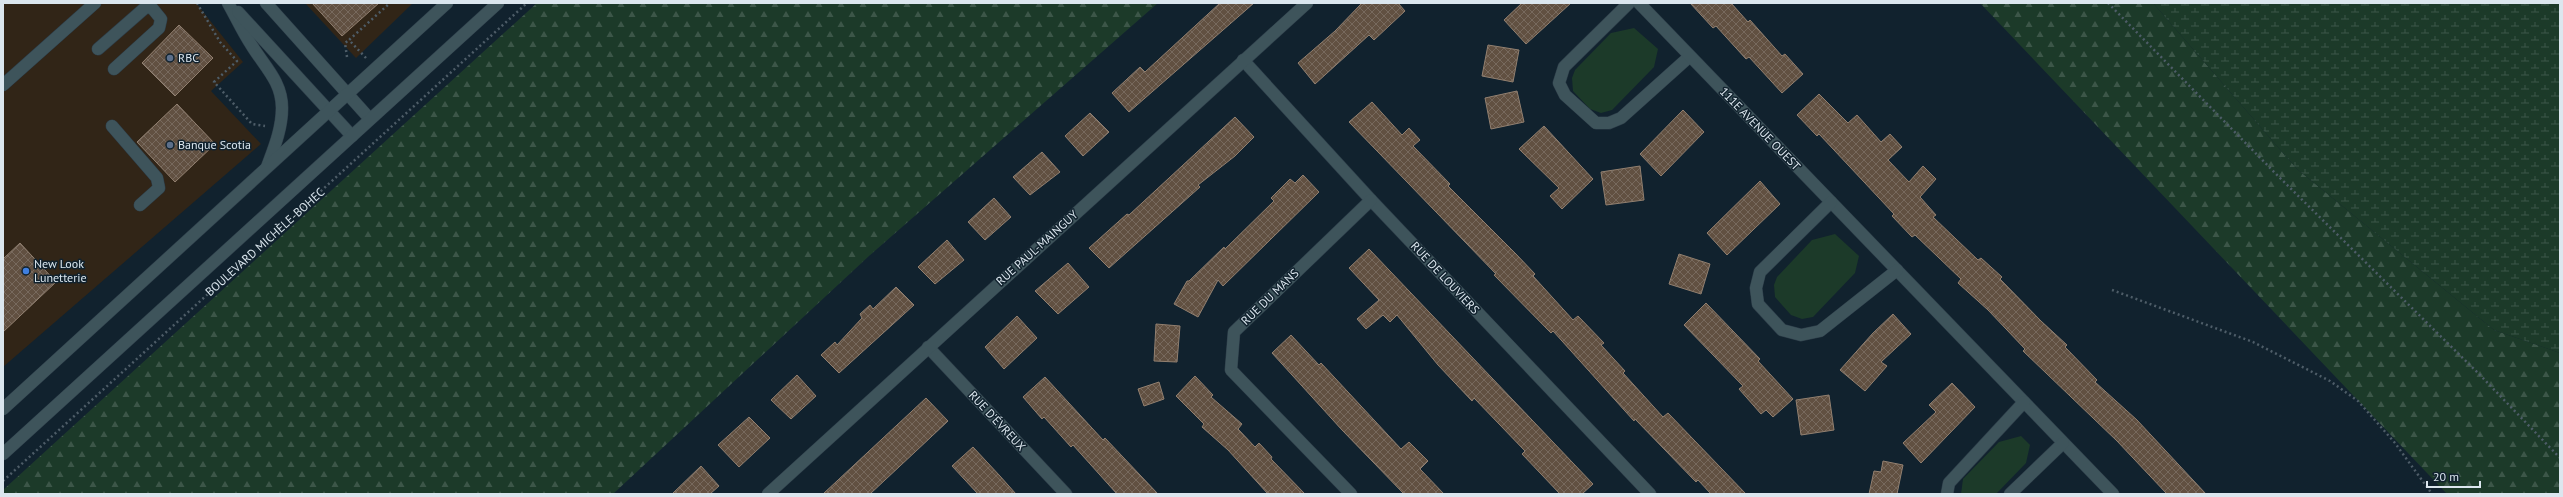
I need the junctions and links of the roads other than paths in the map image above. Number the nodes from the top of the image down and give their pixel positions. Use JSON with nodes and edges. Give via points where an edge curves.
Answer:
{"nodes":[{"id":1,"x":95,"y":3,"type":"edge"},
{"id":2,"x":229,"y":3,"type":"edge"},
{"id":3,"x":266,"y":3,"type":"edge"},
{"id":4,"x":447,"y":3,"type":"edge"},
{"id":5,"x":498,"y":3,"type":"edge"},
{"id":6,"x":1307,"y":3,"type":"edge"},
{"id":7,"x":1629,"y":3,"type":"edge"},
{"id":8,"x":1639,"y":3,"type":"edge"},
{"id":9,"x":98,"y":49,"type":"dead end"},
{"id":10,"x":1689,"y":57,"type":"junction"},
{"id":11,"x":1243,"y":60,"type":"junction"},
{"id":12,"x":114,"y":69,"type":"dead end"},
{"id":13,"x":3,"y":85,"type":"edge"},
{"id":14,"x":349,"y":94,"type":"junction"},
{"id":15,"x":330,"y":112,"type":"junction"},
{"id":16,"x":370,"y":119,"type":"junction"},
{"id":17,"x":112,"y":126,"type":"dead end"},
{"id":18,"x":352,"y":136,"type":"junction"},
{"id":19,"x":267,"y":168,"type":"junction"},
{"id":20,"x":1371,"y":200,"type":"junction"},
{"id":21,"x":1831,"y":202,"type":"junction"},
{"id":22,"x":140,"y":205,"type":"dead end"},
{"id":23,"x":1896,"y":270,"type":"junction"},
{"id":24,"x":928,"y":347,"type":"junction"},
{"id":25,"x":2024,"y":402,"type":"junction"},
{"id":26,"x":3,"y":409,"type":"edge"},
{"id":27,"x":2063,"y":443,"type":"junction"},
{"id":28,"x":3,"y":454,"type":"edge"},
{"id":29,"x":768,"y":494,"type":"edge"},
{"id":30,"x":1066,"y":494,"type":"edge"},
{"id":31,"x":1351,"y":494,"type":"edge"},
{"id":32,"x":1650,"y":494,"type":"edge"},
{"id":33,"x":1947,"y":494,"type":"edge"},
{"id":34,"x":2010,"y":494,"type":"edge"},
{"id":35,"x":2113,"y":494,"type":"edge"}],
"edges":[{"from":1,"to":13,"type":"street"},
{"from":2,"to":15,"type":"street"},
{"from":2,"to":19,"type":"street","via":[[251,45],[274,76],[280,93],[280,128]]},
{"from":3,"to":14,"type":"street"},
{"from":4,"to":14,"type":"street"},
{"from":5,"to":16,"type":"street","name":"BOULEVARD MICHÈLE-BOHEC"},
{"from":6,"to":11,"type":"street","name":"RUE PAUL-MAINGUY"},
{"from":7,"to":10,"type":"street","via":[[1564,67],[1559,83],[1565,95],[1596,123],[1608,123],[1621,118]]},
{"from":8,"to":10,"type":"street","name":"111E AVENUE OUEST"},
{"from":9,"to":12,"type":"street","via":[[146,7],[152,8],[161,19],[159,28]]},
{"from":10,"to":21,"type":"street","name":"111E AVENUE OUEST"},
{"from":11,"to":20,"type":"street","name":"RUE DE LOUVIERS"},
{"from":11,"to":24,"type":"street","name":"RUE PAUL-MAINGUY"},
{"from":14,"to":15,"type":"street"},
{"from":14,"to":16,"type":"street"},
{"from":15,"to":18,"type":"street"},
{"from":15,"to":19,"type":"street"},
{"from":16,"to":18,"type":"street","name":"BOULEVARD MICHÈLE-BOHEC"},
{"from":17,"to":22,"type":"street","via":[[157,178],[159,188]]},
{"from":18,"to":28,"type":"street","name":"BOULEVARD MICHÈLE-BOHEC"},
{"from":19,"to":26,"type":"street"},
{"from":20,"to":31,"type":"street","name":"RUE DU MANS","via":[[1234,332],[1231,370]]},
{"from":20,"to":32,"type":"street","name":"RUE DE LOUVIERS"},
{"from":21,"to":23,"type":"street","name":"111E AVENUE OUEST"},
{"from":21,"to":23,"type":"street","via":[[1760,272],[1756,288],[1758,304],[1770,318],[1782,330],[1801,335],[1820,331]]},
{"from":23,"to":25,"type":"street","name":"111E AVENUE OUEST"},
{"from":24,"to":29,"type":"street","name":"RUE PAUL-MAINGUY"},
{"from":24,"to":30,"type":"street","name":"RUE D'ÉVREUX"},
{"from":25,"to":27,"type":"street","name":"111E AVENUE OUEST"},
{"from":25,"to":33,"type":"street","via":[[1949,483]]},
{"from":27,"to":34,"type":"street"},
{"from":27,"to":35,"type":"street","name":"111E AVENUE OUEST"}]}
